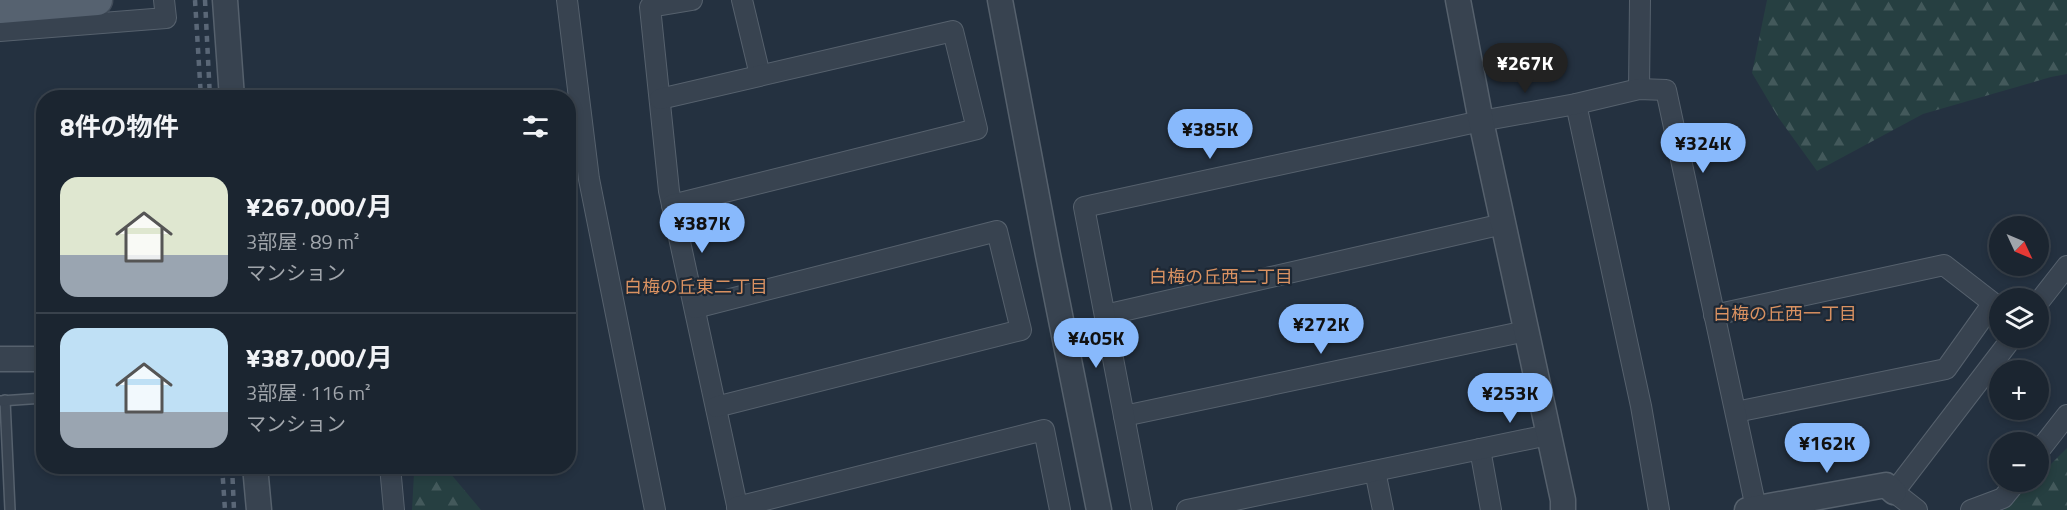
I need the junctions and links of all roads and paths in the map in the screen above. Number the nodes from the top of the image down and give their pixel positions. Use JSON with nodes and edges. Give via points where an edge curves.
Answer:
{"nodes":[{"id":1,"x":97,"y":0,"type":"edge"},
{"id":2,"x":164,"y":0,"type":"edge"},
{"id":3,"x":225,"y":0,"type":"edge"},
{"id":4,"x":567,"y":0,"type":"edge"},
{"id":5,"x":692,"y":0,"type":"edge"},
{"id":6,"x":742,"y":0,"type":"edge"},
{"id":7,"x":1000,"y":0,"type":"edge"},
{"id":8,"x":1458,"y":0,"type":"edge"},
{"id":9,"x":1640,"y":0,"type":"edge"},
{"id":10,"x":0,"y":8,"type":"edge"},
{"id":11,"x":0,"y":31,"type":"edge"},
{"id":12,"x":760,"y":75,"type":"junction"},
{"id":13,"x":1640,"y":89,"type":"junction"},
{"id":14,"x":231,"y":90,"type":"edge"},
{"id":15,"x":660,"y":99,"type":"junction"},
{"id":16,"x":1576,"y":104,"type":"junction"},
{"id":17,"x":1481,"y":121,"type":"junction"},
{"id":18,"x":672,"y":205,"type":"junction"},
{"id":19,"x":1503,"y":224,"type":"junction"},
{"id":20,"x":2067,"y":266,"type":"edge"},
{"id":21,"x":2049,"y":289,"type":"edge"},
{"id":22,"x":695,"y":308,"type":"junction"},
{"id":23,"x":1105,"y":315,"type":"junction"},
{"id":24,"x":1714,"y":315,"type":"junction"},
{"id":25,"x":1526,"y":331,"type":"junction"},
{"id":26,"x":2004,"y":348,"type":"edge"},
{"id":27,"x":0,"y":359,"type":"edge"},
{"id":28,"x":36,"y":359,"type":"edge"},
{"id":29,"x":36,"y":398,"type":"edge"},
{"id":30,"x":2,"y":400,"type":"edge"},
{"id":31,"x":716,"y":408,"type":"junction"},
{"id":32,"x":1736,"y":412,"type":"junction"},
{"id":33,"x":2067,"y":415,"type":"edge"},
{"id":34,"x":1124,"y":416,"type":"junction"},
{"id":35,"x":1548,"y":435,"type":"junction"},
{"id":36,"x":2049,"y":438,"type":"edge"},
{"id":37,"x":1480,"y":449,"type":"junction"},
{"id":38,"x":1375,"y":471,"type":"junction"},
{"id":39,"x":256,"y":474,"type":"edge"},
{"id":40,"x":391,"y":474,"type":"edge"},
{"id":41,"x":1282,"y":490,"type":"junction"},
{"id":42,"x":1894,"y":492,"type":"junction"},
{"id":43,"x":2008,"y":492,"type":"edge"},
{"id":44,"x":738,"y":509,"type":"edge"},
{"id":45,"x":1752,"y":509,"type":"edge"},
{"id":46,"x":10,"y":510,"type":"edge"},
{"id":47,"x":259,"y":510,"type":"edge"},
{"id":48,"x":394,"y":510,"type":"edge"},
{"id":49,"x":655,"y":510,"type":"edge"},
{"id":50,"x":1060,"y":510,"type":"edge"},
{"id":51,"x":1099,"y":510,"type":"edge"},
{"id":52,"x":1142,"y":510,"type":"edge"},
{"id":53,"x":1186,"y":510,"type":"edge"},
{"id":54,"x":1266,"y":510,"type":"edge"},
{"id":55,"x":1383,"y":510,"type":"edge"},
{"id":56,"x":1491,"y":510,"type":"edge"},
{"id":57,"x":1563,"y":510,"type":"edge"},
{"id":58,"x":1659,"y":510,"type":"edge"},
{"id":59,"x":1917,"y":510,"type":"edge"},
{"id":60,"x":1971,"y":510,"type":"edge"}],
"edges":[{"from":1,"to":10,"type":"main road"},
{"from":2,"to":11,"type":"street","via":[[166,18]]},
{"from":3,"to":14,"type":"street"},
{"from":4,"to":49,"type":"street","via":[[589,179]]},
{"from":5,"to":15,"type":"street","via":[[650,7]]},
{"from":6,"to":12,"type":"street"},
{"from":7,"to":51,"type":"street"},
{"from":8,"to":17,"type":"street"},
{"from":9,"to":13,"type":"street"},
{"from":12,"to":15,"type":"street"},
{"from":12,"to":18,"type":"street","via":[[953,31],[977,129]]},
{"from":13,"to":16,"type":"street"},
{"from":13,"to":24,"type":"street","via":[[1666,90]]},
{"from":15,"to":18,"type":"street"},
{"from":16,"to":17,"type":"street"},
{"from":16,"to":58,"type":"street","via":[[1641,406]]},
{"from":17,"to":19,"type":"street"},
{"from":17,"to":23,"type":"street","via":[[1084,207]]},
{"from":18,"to":22,"type":"street"},
{"from":19,"to":23,"type":"street"},
{"from":19,"to":25,"type":"street"},
{"from":20,"to":21,"type":"street"},
{"from":22,"to":31,"type":"street"},
{"from":22,"to":31,"type":"street","via":[[997,231],[1021,330]]},
{"from":23,"to":34,"type":"street"},
{"from":24,"to":32,"type":"street"},
{"from":24,"to":32,"type":"street","via":[[1944,265],[1993,303],[1946,369]]},
{"from":25,"to":34,"type":"street"},
{"from":25,"to":35,"type":"street"},
{"from":26,"to":42,"type":"street"},
{"from":27,"to":28,"type":"street"},
{"from":29,"to":30,"type":"lane"},
{"from":30,"to":46,"type":"lane"},
{"from":31,"to":44,"type":"street"},
{"from":32,"to":45,"type":"street"},
{"from":33,"to":36,"type":"street"},
{"from":34,"to":52,"type":"street"},
{"from":35,"to":37,"type":"street"},
{"from":35,"to":57,"type":"street"},
{"from":37,"to":38,"type":"street"},
{"from":37,"to":56,"type":"street"},
{"from":38,"to":41,"type":"street"},
{"from":38,"to":55,"type":"street"},
{"from":39,"to":47,"type":"street"},
{"from":40,"to":48,"type":"street"},
{"from":41,"to":53,"type":"street"},
{"from":41,"to":54,"type":"street"},
{"from":42,"to":45,"type":"street","via":[[1886,485]]},
{"from":42,"to":59,"type":"street"},
{"from":43,"to":60,"type":"street","via":[[2003,498]]},
{"from":44,"to":50,"type":"street","via":[[1044,430]]}]}
